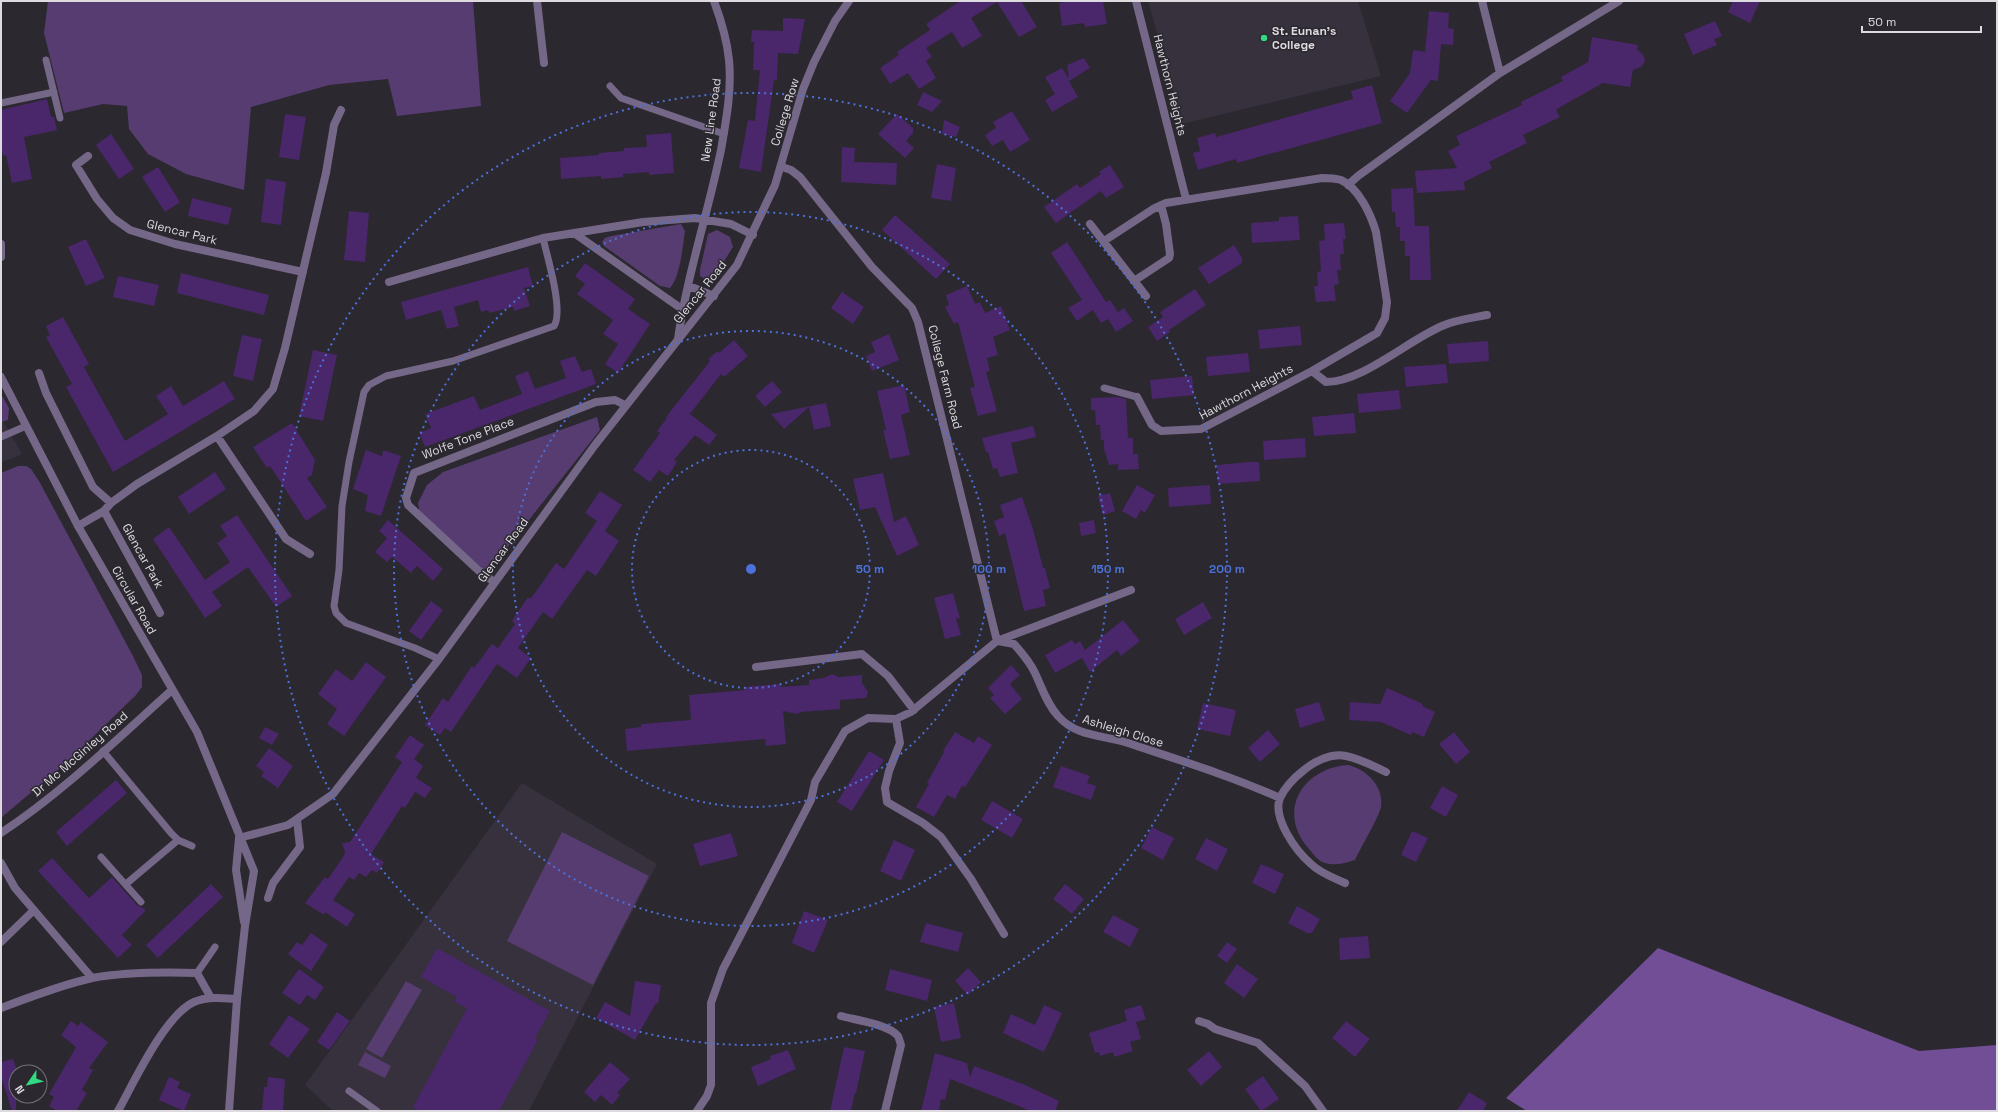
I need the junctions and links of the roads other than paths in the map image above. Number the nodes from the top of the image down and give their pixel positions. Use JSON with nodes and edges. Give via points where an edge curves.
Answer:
{"nodes":[{"id":1,"x":537,"y":1,"type":"edge"},
{"id":2,"x":714,"y":1,"type":"edge"},
{"id":3,"x":849,"y":1,"type":"edge"},
{"id":4,"x":1136,"y":1,"type":"edge"},
{"id":5,"x":1482,"y":1,"type":"edge"},
{"id":6,"x":1619,"y":1,"type":"edge"},
{"id":7,"x":46,"y":60,"type":"dead end"},
{"id":8,"x":544,"y":63,"type":"dead end"},
{"id":9,"x":1500,"y":73,"type":"junction"},
{"id":10,"x":610,"y":86,"type":"dead end"},
{"id":11,"x":54,"y":92,"type":"junction"},
{"id":12,"x":1,"y":103,"type":"edge"},
{"id":13,"x":341,"y":110,"type":"dead end"},
{"id":14,"x":60,"y":118,"type":"dead end"},
{"id":15,"x":724,"y":134,"type":"junction"},
{"id":16,"x":88,"y":156,"type":"dead end"},
{"id":17,"x":782,"y":167,"type":"junction"},
{"id":18,"x":1348,"y":185,"type":"junction"},
{"id":19,"x":1186,"y":199,"type":"junction"},
{"id":20,"x":1161,"y":205,"type":"junction"},
{"id":21,"x":705,"y":219,"type":"junction"},
{"id":22,"x":1090,"y":224,"type":"dead end"},
{"id":23,"x":574,"y":233,"type":"junction"},
{"id":24,"x":753,"y":235,"type":"junction"},
{"id":25,"x":543,"y":238,"type":"junction"},
{"id":26,"x":1104,"y":241,"type":"junction"},
{"id":27,"x":1,"y":244,"type":"edge"},
{"id":28,"x":1,"y":256,"type":"edge"},
{"id":29,"x":303,"y":272,"type":"junction"},
{"id":30,"x":1134,"y":280,"type":"junction"},
{"id":31,"x":389,"y":282,"type":"dead end"},
{"id":32,"x":689,"y":286,"type":"junction"},
{"id":33,"x":714,"y":296,"type":"junction"},
{"id":34,"x":1146,"y":296,"type":"dead end"},
{"id":35,"x":682,"y":309,"type":"junction"},
{"id":36,"x":1487,"y":315,"type":"dead end"},
{"id":37,"x":678,"y":339,"type":"junction"},
{"id":38,"x":1312,"y":371,"type":"junction"},
{"id":39,"x":39,"y":372,"type":"dead end"},
{"id":40,"x":1,"y":377,"type":"edge"},
{"id":41,"x":1104,"y":388,"type":"dead end"},
{"id":42,"x":1137,"y":397,"type":"joint"},
{"id":43,"x":625,"y":405,"type":"junction"},
{"id":44,"x":26,"y":426,"type":"junction"},
{"id":45,"x":217,"y":436,"type":"junction"},
{"id":46,"x":1,"y":437,"type":"edge"},
{"id":47,"x":111,"y":503,"type":"junction"},
{"id":48,"x":104,"y":510,"type":"junction"},
{"id":49,"x":78,"y":526,"type":"junction"},
{"id":50,"x":310,"y":554,"type":"dead end"},
{"id":51,"x":494,"y":582,"type":"junction"},
{"id":52,"x":1131,"y":590,"type":"dead end"},
{"id":53,"x":160,"y":613,"type":"dead end"},
{"id":54,"x":997,"y":641,"type":"junction"},
{"id":55,"x":439,"y":659,"type":"junction"},
{"id":56,"x":756,"y":667,"type":"dead end"},
{"id":57,"x":172,"y":690,"type":"junction"},
{"id":58,"x":914,"y":710,"type":"junction"},
{"id":59,"x":896,"y":719,"type":"junction"},
{"id":60,"x":103,"y":751,"type":"junction"},
{"id":61,"x":1386,"y":772,"type":"dead end"},
{"id":62,"x":1280,"y":798,"type":"junction"},
{"id":63,"x":297,"y":820,"type":"junction"},
{"id":64,"x":1,"y":833,"type":"edge"},
{"id":65,"x":239,"y":838,"type":"junction"},
{"id":66,"x":178,"y":840,"type":"junction"},
{"id":67,"x":192,"y":846,"type":"dead end"},
{"id":68,"x":101,"y":857,"type":"dead end"},
{"id":69,"x":1,"y":863,"type":"edge"},
{"id":70,"x":1345,"y":883,"type":"dead end"},
{"id":71,"x":126,"y":884,"type":"junction"},
{"id":72,"x":268,"y":898,"type":"dead end"},
{"id":73,"x":141,"y":902,"type":"dead end"},
{"id":74,"x":34,"y":910,"type":"junction"},
{"id":75,"x":245,"y":926,"type":"junction"},
{"id":76,"x":1004,"y":934,"type":"dead end"},
{"id":77,"x":1,"y":942,"type":"edge"},
{"id":78,"x":215,"y":948,"type":"dead end"},
{"id":79,"x":197,"y":972,"type":"junction"},
{"id":80,"x":92,"y":978,"type":"junction"},
{"id":81,"x":211,"y":998,"type":"junction"},
{"id":82,"x":237,"y":999,"type":"junction"},
{"id":83,"x":1,"y":1008,"type":"edge"},
{"id":84,"x":841,"y":1016,"type":"dead end"},
{"id":85,"x":1199,"y":1021,"type":"dead end"},
{"id":86,"x":349,"y":1091,"type":"dead end"},
{"id":87,"x":118,"y":1111,"type":"edge"},
{"id":88,"x":229,"y":1111,"type":"edge"},
{"id":89,"x":377,"y":1111,"type":"edge"},
{"id":90,"x":697,"y":1111,"type":"edge"},
{"id":91,"x":885,"y":1111,"type":"edge"},
{"id":92,"x":1323,"y":1111,"type":"edge"}],
"edges":[{"from":1,"to":8,"type":"street"},
{"from":2,"to":15,"type":"street","name":"New Line Road","via":[[727,41],[729,60],[730,81]]},
{"from":3,"to":17,"type":"street","name":"College Row","via":[[814,62],[803,89]]},
{"from":4,"to":19,"type":"street","name":"Hawthorn Heights"},
{"from":5,"to":9,"type":"street"},
{"from":6,"to":9,"type":"street"},
{"from":7,"to":11,"type":"lane"},
{"from":9,"to":18,"type":"street"},
{"from":10,"to":15,"type":"lane","via":[[621,98]]},
{"from":11,"to":12,"type":"lane"},
{"from":11,"to":14,"type":"lane"},
{"from":13,"to":29,"type":"street","via":[[334,125],[326,173]]},
{"from":15,"to":21,"type":"street","name":"New Line Road"},
{"from":16,"to":29,"type":"street","name":"Glencar Park","via":[[76,165],[85,181],[113,218],[130,230],[175,244]]},
{"from":17,"to":24,"type":"street","name":"College Row"},
{"from":17,"to":54,"type":"street","name":"College Farm Road","via":[[800,177],[872,267],[912,308],[918,322],[958,475]]},
{"from":18,"to":19,"type":"street","name":"Hawthorn Heights","via":[[1333,178],[1322,178]]},
{"from":18,"to":38,"type":"street","name":"Hawthorn Heights","via":[[1360,198],[1372,221],[1387,294],[1386,313],[1377,333]]},
{"from":19,"to":20,"type":"street","name":"Hawthorn Heights"},
{"from":20,"to":26,"type":"street","name":"Hawthorn Heights"},
{"from":20,"to":30,"type":"street","via":[[1166,224],[1169,258]]},
{"from":21,"to":23,"type":"street","via":[[678,218]]},
{"from":21,"to":24,"type":"street","via":[[732,224]]},
{"from":21,"to":32,"type":"street","name":"New Line Road"},
{"from":22,"to":26,"type":"street"},
{"from":23,"to":25,"type":"street"},
{"from":23,"to":35,"type":"street"},
{"from":24,"to":33,"type":"street","name":"Glencar Road","via":[[737,265]]},
{"from":25,"to":31,"type":"street"},
{"from":25,"to":55,"type":"lane","via":[[556,293],[557,318],[554,326],[453,361],[386,376],[369,385],[364,392],[342,506],[339,570],[334,606],[336,613],[346,623]]},
{"from":26,"to":30,"type":"street"},
{"from":27,"to":28,"type":"street"},
{"from":29,"to":45,"type":"street","via":[[273,389],[254,411]]},
{"from":30,"to":34,"type":"street"},
{"from":32,"to":33,"type":"street"},
{"from":32,"to":35,"type":"street","name":"New Line Road"},
{"from":33,"to":37,"type":"street","name":"Glencar Road"},
{"from":35,"to":37,"type":"street","name":"New Line Road"},
{"from":36,"to":38,"type":"street","name":"Hawthorn Heights","via":[[1443,325],[1345,379],[1326,382]]},
{"from":37,"to":43,"type":"street","name":"Glencar Road"},
{"from":38,"to":42,"type":"street","name":"Hawthorn Heights","via":[[1201,429],[1161,431],[1152,426]]},
{"from":39,"to":47,"type":"street","via":[[46,393],[94,487]]},
{"from":40,"to":44,"type":"street","name":"Circular Road"},
{"from":41,"to":42,"type":"lane"},
{"from":43,"to":51,"type":"street","name":"Glencar Road"},
{"from":43,"to":51,"type":"street","name":"Wolfe Tone Place","via":[[615,400],[596,402],[414,473],[406,498],[408,505]]},
{"from":44,"to":46,"type":"lane"},
{"from":44,"to":49,"type":"street","name":"Circular Road"},
{"from":45,"to":47,"type":"street","via":[[137,484]]},
{"from":45,"to":50,"type":"street","via":[[286,539]]},
{"from":47,"to":48,"type":"street"},
{"from":48,"to":49,"type":"street"},
{"from":48,"to":53,"type":"street","name":"Glencar Park"},
{"from":49,"to":57,"type":"street","name":"Circular Road"},
{"from":51,"to":55,"type":"street","name":"Glencar Road"},
{"from":52,"to":54,"type":"street"},
{"from":54,"to":58,"type":"street"},
{"from":54,"to":62,"type":"street","name":"Ashleigh Close","via":[[1014,644],[1035,672],[1058,717],[1083,733],[1126,742],[1241,781]]},
{"from":55,"to":63,"type":"street","name":"Glencar Road","via":[[333,794]]},
{"from":56,"to":58,"type":"street","via":[[862,654],[888,676]]},
{"from":57,"to":60,"type":"street","name":"Dr Mc McGinley Road"},
{"from":57,"to":65,"type":"street","name":"Circular Road","via":[[199,738]]},
{"from":58,"to":59,"type":"street"},
{"from":59,"to":76,"type":"street","via":[[900,743],[888,772],[885,788],[887,802],[941,837],[971,879]]},
{"from":59,"to":90,"type":"street","via":[[868,718],[845,731],[815,782],[811,800],[715,989],[711,1003],[711,1085]]},
{"from":60,"to":64,"type":"street","name":"Dr Mc McGinley Road","via":[[23,818]]},
{"from":60,"to":66,"type":"lane"},
{"from":61,"to":62,"type":"street","via":[[1346,756],[1333,756],[1321,759],[1308,767],[1296,777]]},
{"from":62,"to":70,"type":"street","via":[[1282,824],[1294,844],[1311,864]]},
{"from":63,"to":65,"type":"street","name":"Glencar Road"},
{"from":63,"to":72,"type":"street","via":[[300,847],[274,883]]},
{"from":65,"to":75,"type":"street","via":[[236,870]]},
{"from":65,"to":75,"type":"street","name":"Circular Road","via":[[254,871]]},
{"from":66,"to":67,"type":"lane"},
{"from":66,"to":71,"type":"lane"},
{"from":68,"to":71,"type":"lane"},
{"from":69,"to":74,"type":"street","via":[[15,888]]},
{"from":71,"to":73,"type":"lane"},
{"from":74,"to":77,"type":"street"},
{"from":74,"to":80,"type":"street"},
{"from":75,"to":82,"type":"street"},
{"from":78,"to":79,"type":"lane"},
{"from":79,"to":80,"type":"street"},
{"from":79,"to":81,"type":"street"},
{"from":80,"to":83,"type":"street"},
{"from":81,"to":82,"type":"street"},
{"from":81,"to":87,"type":"street","via":[[195,1001],[180,1010],[150,1052]]},
{"from":82,"to":88,"type":"street"},
{"from":84,"to":91,"type":"street","via":[[888,1029],[898,1036],[901,1044]]},
{"from":85,"to":92,"type":"street","via":[[1258,1043],[1305,1086]]},
{"from":86,"to":89,"type":"lane"}]}
